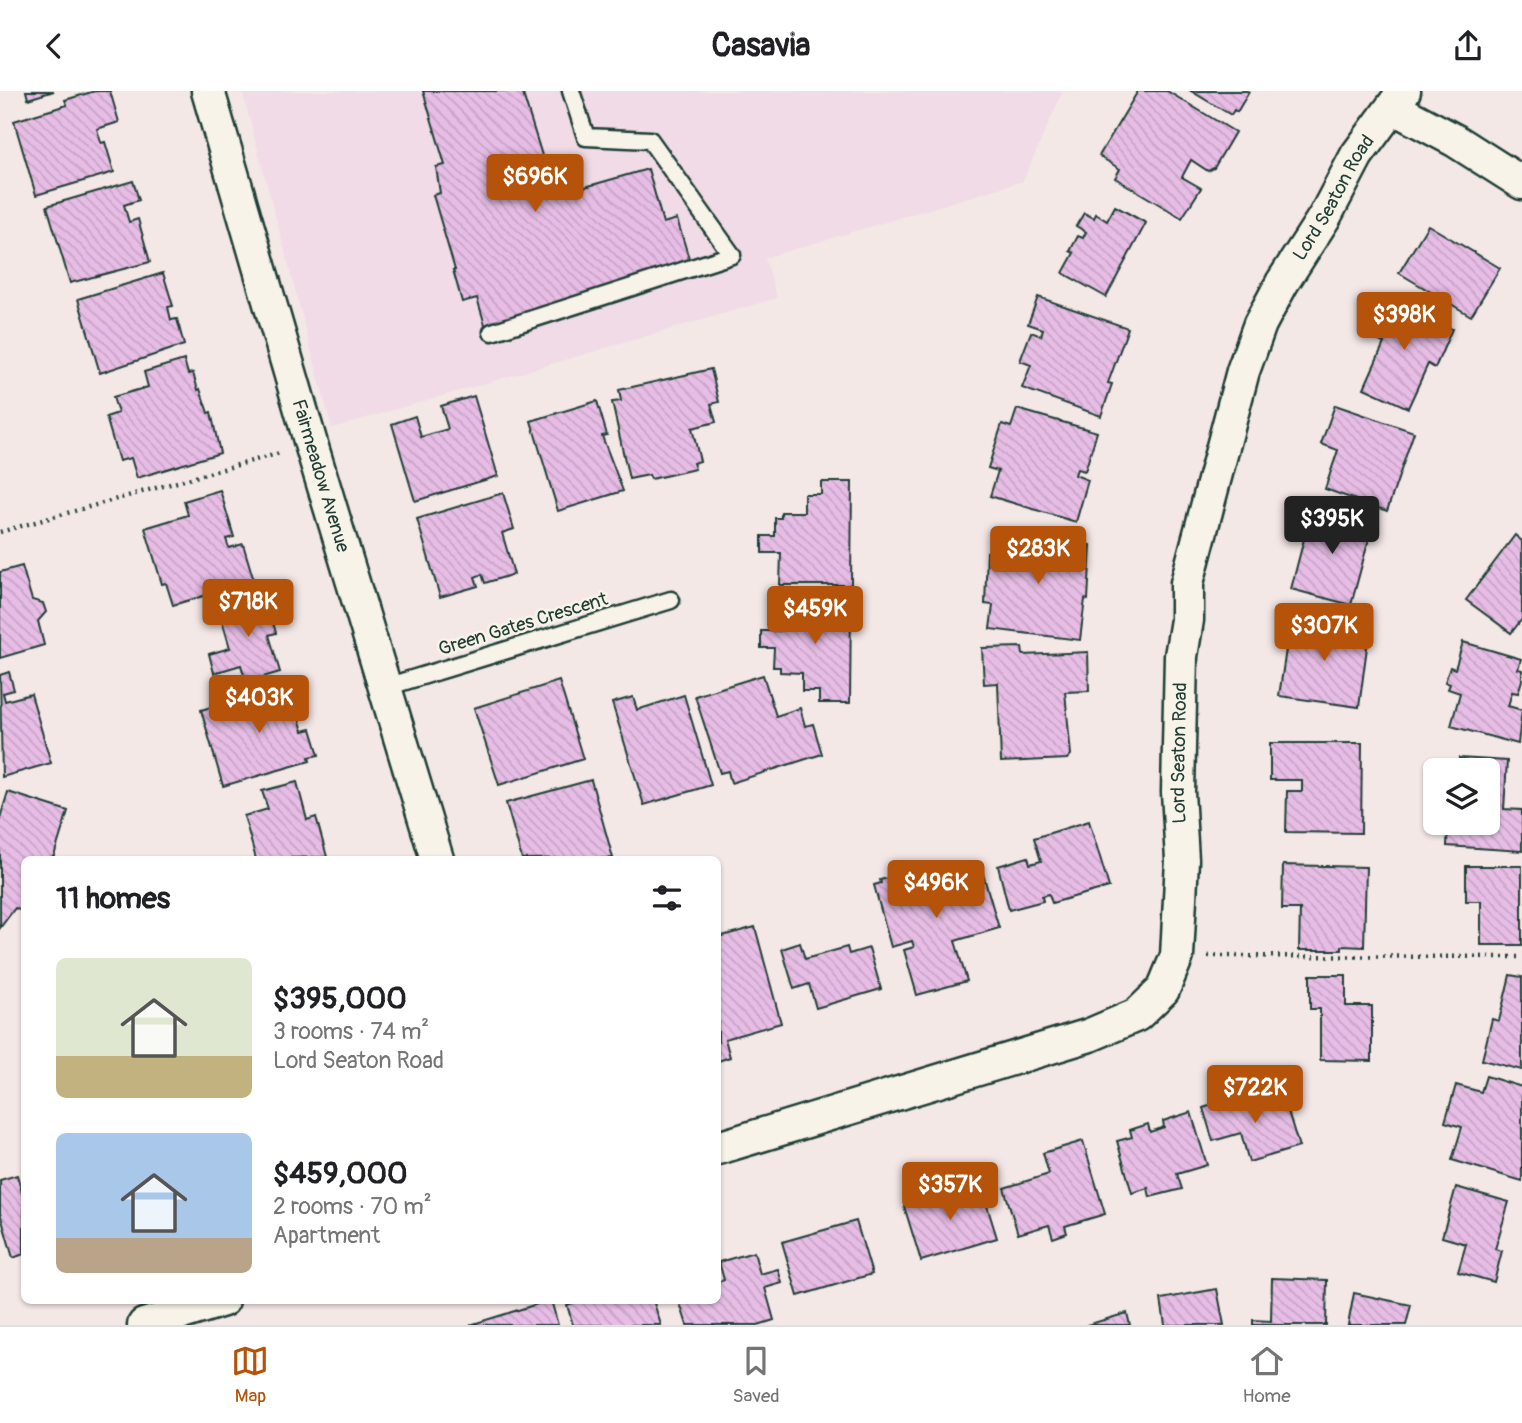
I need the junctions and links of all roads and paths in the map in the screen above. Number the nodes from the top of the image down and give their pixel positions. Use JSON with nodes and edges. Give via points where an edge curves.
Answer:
{"nodes":[{"id":1,"x":208,"y":91,"type":"edge"},
{"id":2,"x":571,"y":91,"type":"edge"},
{"id":3,"x":1399,"y":100,"type":"edge"},
{"id":4,"x":1522,"y":183,"type":"edge"},
{"id":5,"x":492,"y":332,"type":"dead end"},
{"id":6,"x":311,"y":444,"type":"junction"},
{"id":7,"x":0,"y":532,"type":"edge"},
{"id":8,"x":671,"y":600,"type":"dead end"},
{"id":9,"x":386,"y":687,"type":"junction"},
{"id":10,"x":437,"y":856,"type":"edge"},
{"id":11,"x":1177,"y":956,"type":"junction"},
{"id":12,"x":1522,"y":957,"type":"edge"},
{"id":13,"x":721,"y":1147,"type":"edge"},
{"id":14,"x":210,"y":1304,"type":"edge"},
{"id":15,"x":144,"y":1325,"type":"edge"}],
"edges":[{"from":1,"to":6,"type":"street","name":"Fairmeadow Avenue"},
{"from":2,"to":5,"type":"lane","via":[[586,137],[650,140],[732,255]]},
{"from":3,"to":4,"type":"street"},
{"from":3,"to":11,"type":"street","name":"Lord Seaton Road","via":[[1357,155],[1260,324],[1193,552],[1181,656],[1178,792],[1182,860]]},
{"from":6,"to":7,"type":"path"},
{"from":6,"to":9,"type":"street","name":"Fairmeadow Avenue"},
{"from":8,"to":9,"type":"lane","name":"Green Gates Crescent"},
{"from":9,"to":10,"type":"street","name":"Fairmeadow Avenue"},
{"from":11,"to":12,"type":"path"},
{"from":11,"to":13,"type":"street","name":"Lord Seaton Road","via":[[1164,990],[1137,1015],[1090,1035]]},
{"from":14,"to":15,"type":"street"}]}
